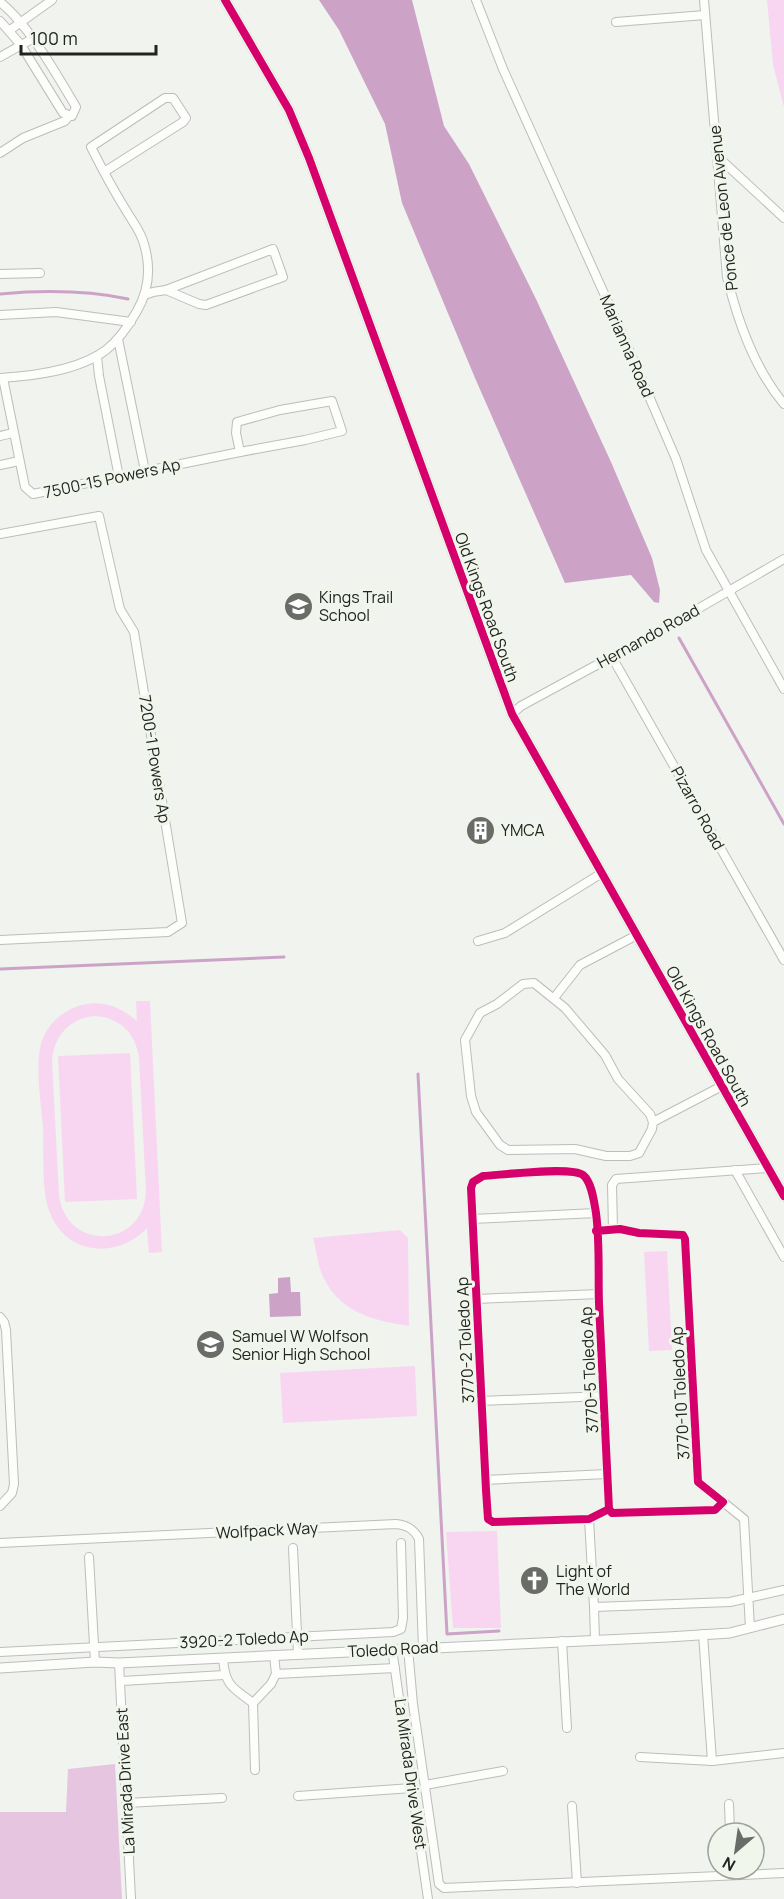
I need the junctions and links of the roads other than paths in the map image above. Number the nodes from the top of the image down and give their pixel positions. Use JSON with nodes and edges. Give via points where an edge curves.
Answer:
{"nodes":[{"id":1,"x":52,"y":0,"type":"edge"},
{"id":2,"x":225,"y":0,"type":"edge"},
{"id":3,"x":476,"y":0,"type":"edge"},
{"id":4,"x":704,"y":0,"type":"edge"},
{"id":5,"x":0,"y":2,"type":"edge"},
{"id":6,"x":705,"y":15,"type":"junction"},
{"id":7,"x":0,"y":21,"type":"edge"},
{"id":8,"x":20,"y":22,"type":"junction"},
{"id":9,"x":616,"y":22,"type":"dead end"},
{"id":10,"x":10,"y":30,"type":"junction"},
{"id":11,"x":32,"y":39,"type":"junction"},
{"id":12,"x":21,"y":45,"type":"junction"},
{"id":13,"x":0,"y":57,"type":"edge"},
{"id":14,"x":69,"y":116,"type":"junction"},
{"id":15,"x":0,"y":153,"type":"edge"},
{"id":16,"x":717,"y":156,"type":"junction"},
{"id":17,"x":104,"y":172,"type":"junction"},
{"id":18,"x":784,"y":218,"type":"edge"},
{"id":19,"x":40,"y":273,"type":"dead end"},
{"id":20,"x":0,"y":274,"type":"edge"},
{"id":21,"x":166,"y":290,"type":"junction"},
{"id":22,"x":145,"y":295,"type":"junction"},
{"id":23,"x":0,"y":315,"type":"edge"},
{"id":24,"x":131,"y":322,"type":"junction"},
{"id":25,"x":117,"y":339,"type":"junction"},
{"id":26,"x":97,"y":356,"type":"junction"},
{"id":27,"x":1,"y":378,"type":"edge"},
{"id":28,"x":784,"y":405,"type":"edge"},
{"id":29,"x":14,"y":433,"type":"junction"},
{"id":30,"x":0,"y":436,"type":"edge"},
{"id":31,"x":240,"y":452,"type":"junction"},
{"id":32,"x":19,"y":461,"type":"junction"},
{"id":33,"x":0,"y":465,"type":"edge"},
{"id":34,"x":146,"y":471,"type":"junction"},
{"id":35,"x":119,"y":477,"type":"junction"},
{"id":36,"x":0,"y":534,"type":"edge"},
{"id":37,"x":784,"y":559,"type":"edge"},
{"id":38,"x":728,"y":591,"type":"junction"},
{"id":39,"x":612,"y":657,"type":"junction"},
{"id":40,"x":784,"y":689,"type":"edge"},
{"id":41,"x":512,"y":714,"type":"junction"},
{"id":42,"x":602,"y":873,"type":"junction"},
{"id":43,"x":637,"y":934,"type":"junction"},
{"id":44,"x":0,"y":940,"type":"edge"},
{"id":45,"x":478,"y":941,"type":"dead end"},
{"id":46,"x":784,"y":960,"type":"edge"},
{"id":47,"x":554,"y":998,"type":"junction"},
{"id":48,"x":722,"y":1086,"type":"junction"},
{"id":49,"x":653,"y":1122,"type":"junction"},
{"id":50,"x":768,"y":1168,"type":"junction"},
{"id":51,"x":735,"y":1170,"type":"junction"},
{"id":52,"x":784,"y":1196,"type":"edge"},
{"id":53,"x":596,"y":1213,"type":"junction"},
{"id":54,"x":472,"y":1219,"type":"junction"},
{"id":55,"x":613,"y":1229,"type":"junction"},
{"id":56,"x":596,"y":1230,"type":"junction"},
{"id":57,"x":784,"y":1257,"type":"edge"},
{"id":58,"x":599,"y":1294,"type":"junction"},
{"id":59,"x":476,"y":1299,"type":"junction"},
{"id":60,"x":0,"y":1317,"type":"edge"},
{"id":61,"x":604,"y":1396,"type":"junction"},
{"id":62,"x":481,"y":1401,"type":"junction"},
{"id":63,"x":607,"y":1474,"type":"junction"},
{"id":64,"x":485,"y":1480,"type":"junction"},
{"id":65,"x":723,"y":1502,"type":"junction"},
{"id":66,"x":0,"y":1506,"type":"edge"},
{"id":67,"x":609,"y":1509,"type":"junction"},
{"id":68,"x":589,"y":1519,"type":"junction"},
{"id":69,"x":0,"y":1543,"type":"edge"},
{"id":70,"x":401,"y":1544,"type":"dead end"},
{"id":71,"x":293,"y":1548,"type":"dead end"},
{"id":72,"x":89,"y":1557,"type":"dead end"},
{"id":73,"x":784,"y":1590,"type":"edge"},
{"id":74,"x":748,"y":1599,"type":"junction"},
{"id":75,"x":594,"y":1607,"type":"junction"},
{"id":76,"x":784,"y":1619,"type":"edge"},
{"id":77,"x":750,"y":1628,"type":"junction"},
{"id":78,"x":703,"y":1635,"type":"junction"},
{"id":79,"x":299,"y":1636,"type":"junction"},
{"id":80,"x":595,"y":1640,"type":"junction"},
{"id":81,"x":562,"y":1641,"type":"junction"},
{"id":82,"x":93,"y":1646,"type":"junction"},
{"id":83,"x":408,"y":1648,"type":"junction"},
{"id":84,"x":423,"y":1648,"type":"junction"},
{"id":85,"x":392,"y":1649,"type":"junction"},
{"id":86,"x":0,"y":1652,"type":"edge"},
{"id":87,"x":298,"y":1654,"type":"junction"},
{"id":88,"x":274,"y":1655,"type":"junction"},
{"id":89,"x":223,"y":1658,"type":"junction"},
{"id":90,"x":95,"y":1662,"type":"junction"},
{"id":91,"x":119,"y":1663,"type":"junction"},
{"id":92,"x":0,"y":1668,"type":"edge"},
{"id":93,"x":395,"y":1668,"type":"junction"},
{"id":94,"x":276,"y":1674,"type":"junction"},
{"id":95,"x":224,"y":1675,"type":"junction"},
{"id":96,"x":122,"y":1681,"type":"junction"},
{"id":97,"x":253,"y":1703,"type":"junction"},
{"id":98,"x":567,"y":1728,"type":"dead end"},
{"id":99,"x":784,"y":1753,"type":"edge"},
{"id":100,"x":640,"y":1757,"type":"dead end"},
{"id":101,"x":712,"y":1761,"type":"junction"},
{"id":102,"x":255,"y":1770,"type":"dead end"},
{"id":103,"x":502,"y":1771,"type":"dead end"},
{"id":104,"x":425,"y":1785,"type":"junction"},
{"id":105,"x":412,"y":1788,"type":"junction"},
{"id":106,"x":298,"y":1796,"type":"dead end"},
{"id":107,"x":222,"y":1798,"type":"dead end"},
{"id":108,"x":126,"y":1803,"type":"junction"},
{"id":109,"x":729,"y":1804,"type":"dead end"},
{"id":110,"x":572,"y":1806,"type":"dead end"},
{"id":111,"x":730,"y":1821,"type":"edge"},
{"id":112,"x":766,"y":1873,"type":"edge"},
{"id":113,"x":784,"y":1873,"type":"edge"},
{"id":114,"x":706,"y":1874,"type":"edge"},
{"id":115,"x":577,"y":1883,"type":"junction"},
{"id":116,"x":131,"y":1899,"type":"edge"},
{"id":117,"x":428,"y":1899,"type":"edge"}],
"edges":[{"from":1,"to":8,"type":"street"},
{"from":2,"to":41,"type":"street","name":"Old Kings Road South","via":[[289,110],[309,158]]},
{"from":3,"to":38,"type":"street","name":"Marianna Road","via":[[676,459],[706,550]]},
{"from":4,"to":6,"type":"street","name":"Ponce de Leon Avenue"},
{"from":5,"to":8,"type":"street"},
{"from":6,"to":9,"type":"street"},
{"from":6,"to":16,"type":"street","name":"Ponce de Leon Avenue"},
{"from":7,"to":10,"type":"street"},
{"from":8,"to":10,"type":"street"},
{"from":8,"to":11,"type":"street"},
{"from":10,"to":12,"type":"street"},
{"from":11,"to":12,"type":"street"},
{"from":11,"to":14,"type":"street","via":[[76,107]]},
{"from":12,"to":13,"type":"street"},
{"from":12,"to":14,"type":"street","via":[[63,113]]},
{"from":14,"to":15,"type":"street"},
{"from":16,"to":18,"type":"street"},
{"from":16,"to":28,"type":"street","name":"Ponce de Leon Avenue","via":[[724,258],[732,299],[751,351]]},
{"from":17,"to":17,"type":"street","via":[[91,147],[165,98],[173,98],[186,118],[183,122]]},
{"from":17,"to":22,"type":"street","via":[[142,238],[148,270]]},
{"from":19,"to":20,"type":"street"},
{"from":21,"to":21,"type":"street","via":[[273,249],[283,277],[206,305]]},
{"from":21,"to":22,"type":"street"},
{"from":22,"to":24,"type":"street"},
{"from":23,"to":24,"type":"street","via":[[56,312]]},
{"from":24,"to":25,"type":"street"},
{"from":25,"to":26,"type":"street"},
{"from":25,"to":34,"type":"street"},
{"from":26,"to":27,"type":"street","via":[[53,372]]},
{"from":26,"to":35,"type":"street"},
{"from":27,"to":29,"type":"street","name":"7500-15 Powers Ap"},
{"from":29,"to":30,"type":"street"},
{"from":29,"to":32,"type":"street","name":"7500-15 Powers Ap"},
{"from":31,"to":31,"type":"street","name":"7500-15 Powers Ap","via":[[342,431],[332,401],[237,422]]},
{"from":31,"to":34,"type":"street","name":"7500-15 Powers Ap"},
{"from":32,"to":33,"type":"street"},
{"from":32,"to":35,"type":"street","name":"7500-15 Powers Ap","via":[[25,487],[33,494]]},
{"from":34,"to":35,"type":"street","name":"7500-15 Powers Ap"},
{"from":36,"to":44,"type":"street","name":"7200-1 Powers Ap","via":[[99,516],[120,609],[134,632],[182,923],[168,932]]},
{"from":37,"to":38,"type":"street","name":"Hernando Road"},
{"from":38,"to":39,"type":"street","name":"Hernando Road"},
{"from":38,"to":40,"type":"street","name":"Marianna Road"},
{"from":39,"to":41,"type":"street","name":"Hernando Road"},
{"from":39,"to":46,"type":"street","name":"Pizarro Road"},
{"from":41,"to":42,"type":"street","name":"Old Kings Road South"},
{"from":42,"to":43,"type":"street","name":"Old Kings Road South"},
{"from":42,"to":45,"type":"street","via":[[505,933]]},
{"from":43,"to":47,"type":"street","via":[[580,965]]},
{"from":43,"to":48,"type":"street","name":"Old Kings Road South"},
{"from":47,"to":49,"type":"street","via":[[605,1055],[618,1079]]},
{"from":47,"to":49,"type":"street","via":[[534,983],[523,984],[474,1021],[465,1050],[471,1096],[488,1130],[508,1150],[575,1149],[630,1156],[639,1153]]},
{"from":48,"to":49,"type":"street"},
{"from":48,"to":50,"type":"street","name":"Old Kings Road South"},
{"from":50,"to":51,"type":"street"},
{"from":50,"to":52,"type":"street","name":"Old Kings Road South"},
{"from":51,"to":55,"type":"street","via":[[616,1179],[612,1185]]},
{"from":51,"to":57,"type":"street"},
{"from":53,"to":54,"type":"street"},
{"from":53,"to":54,"type":"street","name":"3770-2 Toledo Ap","via":[[585,1176],[569,1171],[483,1176],[471,1188]]},
{"from":53,"to":56,"type":"street"},
{"from":54,"to":59,"type":"street","name":"3770-2 Toledo Ap"},
{"from":55,"to":56,"type":"street","name":"3770-10 Toledo Ap"},
{"from":55,"to":65,"type":"street","name":"3770-10 Toledo Ap","via":[[682,1235],[685,1239],[698,1482]]},
{"from":56,"to":58,"type":"street","name":"3770-5 Toledo Ap"},
{"from":58,"to":59,"type":"street"},
{"from":58,"to":61,"type":"street","name":"3770-5 Toledo Ap"},
{"from":59,"to":62,"type":"street","name":"3770-2 Toledo Ap"},
{"from":60,"to":66,"type":"street","via":[[6,1330],[14,1484],[12,1493]]},
{"from":61,"to":62,"type":"street"},
{"from":61,"to":63,"type":"street","name":"3770-5 Toledo Ap"},
{"from":62,"to":64,"type":"street","name":"3770-2 Toledo Ap"},
{"from":63,"to":64,"type":"street"},
{"from":63,"to":67,"type":"street","name":"3770-5 Toledo Ap"},
{"from":64,"to":68,"type":"street","name":"3770-2 Toledo Ap","via":[[489,1519],[493,1522]]},
{"from":65,"to":67,"type":"street","via":[[715,1510],[612,1514]]},
{"from":65,"to":74,"type":"street","via":[[744,1519]]},
{"from":67,"to":68,"type":"street"},
{"from":68,"to":75,"type":"street"},
{"from":69,"to":84,"type":"street","name":"Wolfpack Way","via":[[405,1525],[419,1539]]},
{"from":70,"to":79,"type":"street","name":"3920-2 Toledo Ap","via":[[401,1629]]},
{"from":71,"to":79,"type":"street"},
{"from":72,"to":82,"type":"street"},
{"from":73,"to":74,"type":"street"},
{"from":74,"to":75,"type":"street"},
{"from":74,"to":77,"type":"street"},
{"from":75,"to":80,"type":"street"},
{"from":76,"to":77,"type":"street","name":"Toledo Road"},
{"from":77,"to":78,"type":"street","name":"Toledo Road"},
{"from":78,"to":80,"type":"street","name":"Toledo Road"},
{"from":78,"to":101,"type":"street"},
{"from":79,"to":82,"type":"street","name":"3920-2 Toledo Ap"},
{"from":79,"to":87,"type":"street"},
{"from":80,"to":81,"type":"street","name":"Toledo Road"},
{"from":81,"to":84,"type":"street","name":"Toledo Road"},
{"from":81,"to":98,"type":"street"},
{"from":82,"to":86,"type":"street","name":"3920-2 Toledo Ap"},
{"from":82,"to":90,"type":"street"},
{"from":83,"to":84,"type":"street","name":"Toledo Road"},
{"from":83,"to":85,"type":"street","name":"Toledo Road"},
{"from":83,"to":104,"type":"street"},
{"from":85,"to":87,"type":"street","name":"Toledo Road"},
{"from":85,"to":93,"type":"street","name":"La Mirada Drive West"},
{"from":87,"to":88,"type":"street","name":"Toledo Road"},
{"from":88,"to":89,"type":"street","name":"Toledo Road"},
{"from":88,"to":94,"type":"street"},
{"from":89,"to":91,"type":"street","name":"Toledo Road"},
{"from":89,"to":95,"type":"street"},
{"from":90,"to":91,"type":"street","name":"Toledo Road"},
{"from":90,"to":92,"type":"street","name":"Toledo Road"},
{"from":91,"to":96,"type":"street","name":"La Mirada Drive East"},
{"from":93,"to":94,"type":"street"},
{"from":93,"to":105,"type":"street","name":"La Mirada Drive West"},
{"from":94,"to":97,"type":"street"},
{"from":95,"to":96,"type":"street"},
{"from":95,"to":97,"type":"street"},
{"from":96,"to":108,"type":"street","name":"La Mirada Drive East"},
{"from":97,"to":102,"type":"street"},
{"from":99,"to":101,"type":"street"},
{"from":100,"to":101,"type":"street"},
{"from":103,"to":104,"type":"street"},
{"from":104,"to":115,"type":"street","via":[[440,1884],[444,1888]]},
{"from":105,"to":106,"type":"street"},
{"from":105,"to":117,"type":"street","name":"La Mirada Drive West"},
{"from":107,"to":108,"type":"street"},
{"from":108,"to":116,"type":"street","name":"La Mirada Drive East"},
{"from":109,"to":111,"type":"street"},
{"from":110,"to":115,"type":"street"},
{"from":112,"to":113,"type":"street"},
{"from":114,"to":115,"type":"street"}]}
